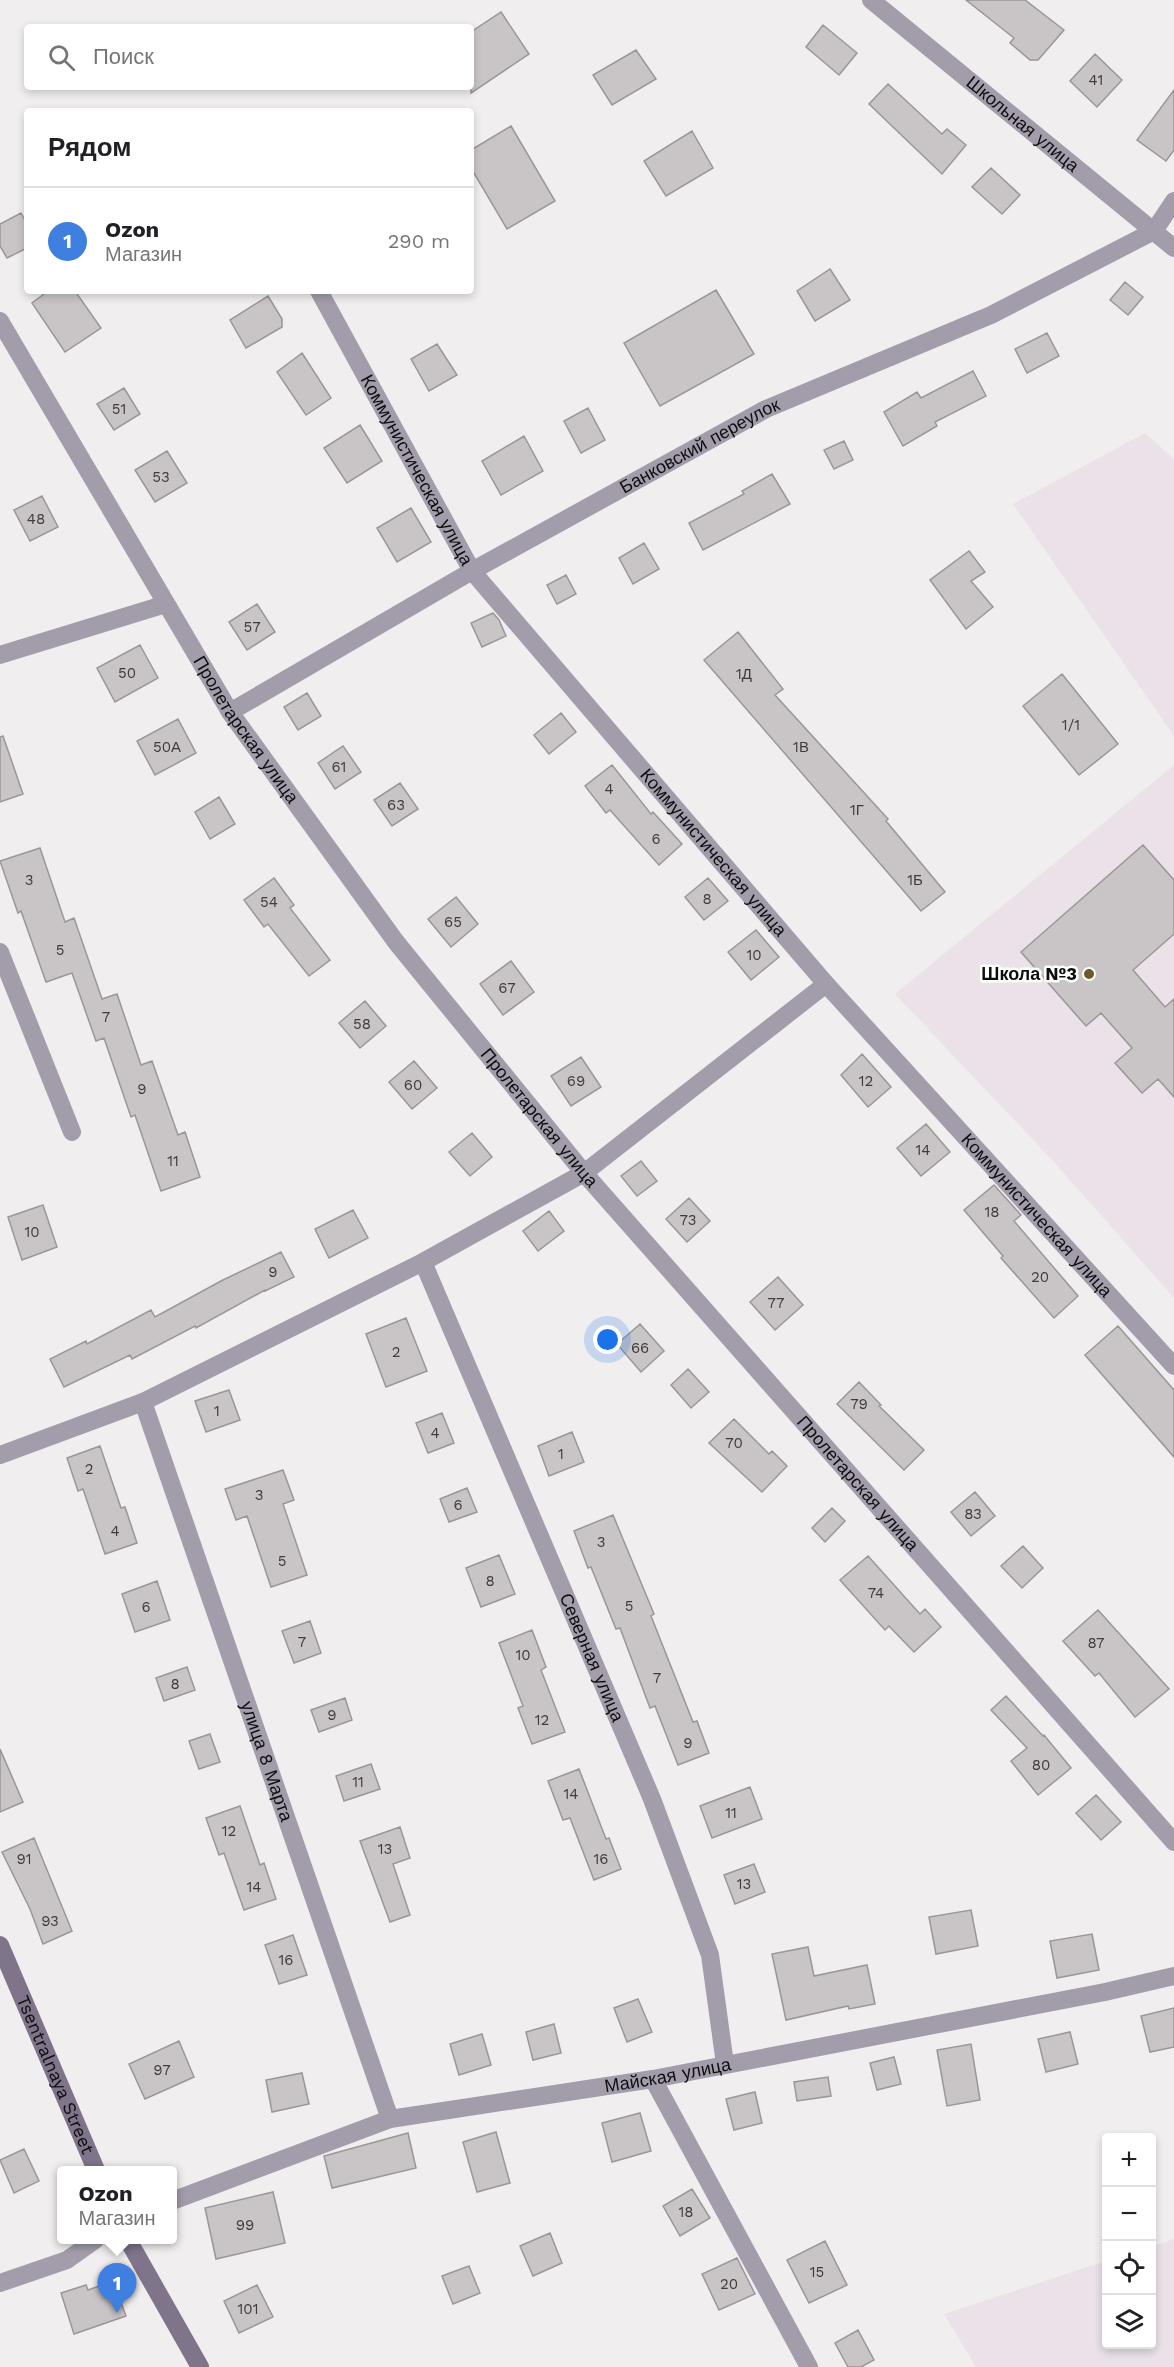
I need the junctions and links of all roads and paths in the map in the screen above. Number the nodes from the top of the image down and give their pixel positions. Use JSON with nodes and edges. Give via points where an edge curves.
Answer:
{"nodes":[{"id":1,"x":871,"y":0,"type":"edge"},
{"id":2,"x":1174,"y":201,"type":"edge"},
{"id":3,"x":1154,"y":231,"type":"junction"},
{"id":4,"x":1174,"y":248,"type":"edge"},
{"id":5,"x":321,"y":294,"type":"edge"},
{"id":6,"x":0,"y":321,"type":"edge"},
{"id":7,"x":472,"y":572,"type":"junction"},
{"id":8,"x":166,"y":604,"type":"junction"},
{"id":9,"x":0,"y":655,"type":"edge"},
{"id":10,"x":230,"y":712,"type":"junction"},
{"id":11,"x":0,"y":952,"type":"edge"},
{"id":12,"x":826,"y":984,"type":"junction"},
{"id":13,"x":72,"y":1132,"type":"dead end"},
{"id":14,"x":584,"y":1173,"type":"junction"},
{"id":15,"x":423,"y":1262,"type":"junction"},
{"id":16,"x":1174,"y":1366,"type":"edge"},
{"id":17,"x":143,"y":1402,"type":"junction"},
{"id":18,"x":0,"y":1455,"type":"edge"},
{"id":19,"x":1174,"y":1842,"type":"edge"},
{"id":20,"x":0,"y":1946,"type":"edge"},
{"id":21,"x":1174,"y":1976,"type":"edge"},
{"id":22,"x":725,"y":2064,"type":"junction"},
{"id":23,"x":653,"y":2079,"type":"junction"},
{"id":24,"x":390,"y":2119,"type":"junction"},
{"id":25,"x":94,"y":2166,"type":"edge"},
{"id":26,"x":177,"y":2199,"type":"edge"},
{"id":27,"x":89,"y":2244,"type":"edge"},
{"id":28,"x":130,"y":2244,"type":"edge"},
{"id":29,"x":0,"y":2283,"type":"edge"},
{"id":30,"x":200,"y":2367,"type":"edge"},
{"id":31,"x":809,"y":2367,"type":"edge"}],
"edges":[{"from":1,"to":3,"type":"street","name":"Школьная улица"},
{"from":2,"to":3,"type":"street","name":"Банковский переулок"},
{"from":3,"to":4,"type":"street","name":"Школьная улица"},
{"from":3,"to":7,"type":"street","name":"Банковский переулок","via":[[990,315],[766,409]]},
{"from":5,"to":7,"type":"street","name":"Коммунистическая улица"},
{"from":6,"to":8,"type":"street","name":"Пролетарская улица"},
{"from":7,"to":10,"type":"street","name":"Банковский переулок"},
{"from":7,"to":12,"type":"street","name":"Коммунистическая улица"},
{"from":8,"to":9,"type":"street"},
{"from":8,"to":10,"type":"street","name":"Пролетарская улица"},
{"from":10,"to":14,"type":"street","name":"Пролетарская улица","via":[[396,942]]},
{"from":11,"to":13,"type":"street"},
{"from":12,"to":14,"type":"street"},
{"from":12,"to":16,"type":"street","name":"Коммунистическая улица"},
{"from":14,"to":15,"type":"street"},
{"from":14,"to":19,"type":"street","name":"Пролетарская улица"},
{"from":15,"to":17,"type":"street"},
{"from":15,"to":22,"type":"street","name":"Северная улица","via":[[652,1798],[711,1955]]},
{"from":17,"to":18,"type":"street"},
{"from":17,"to":24,"type":"street","name":"улица 8 Марта"},
{"from":20,"to":25,"type":"main road","name":"Tsentralnaya Street"},
{"from":21,"to":22,"type":"street","name":"Майская улица"},
{"from":22,"to":23,"type":"street","name":"Майская улица"},
{"from":23,"to":24,"type":"street","name":"Майская улица"},
{"from":23,"to":31,"type":"street"},
{"from":24,"to":26,"type":"street","name":"Майская улица"},
{"from":27,"to":29,"type":"street","via":[[67,2260]]},
{"from":28,"to":30,"type":"main road"}]}
